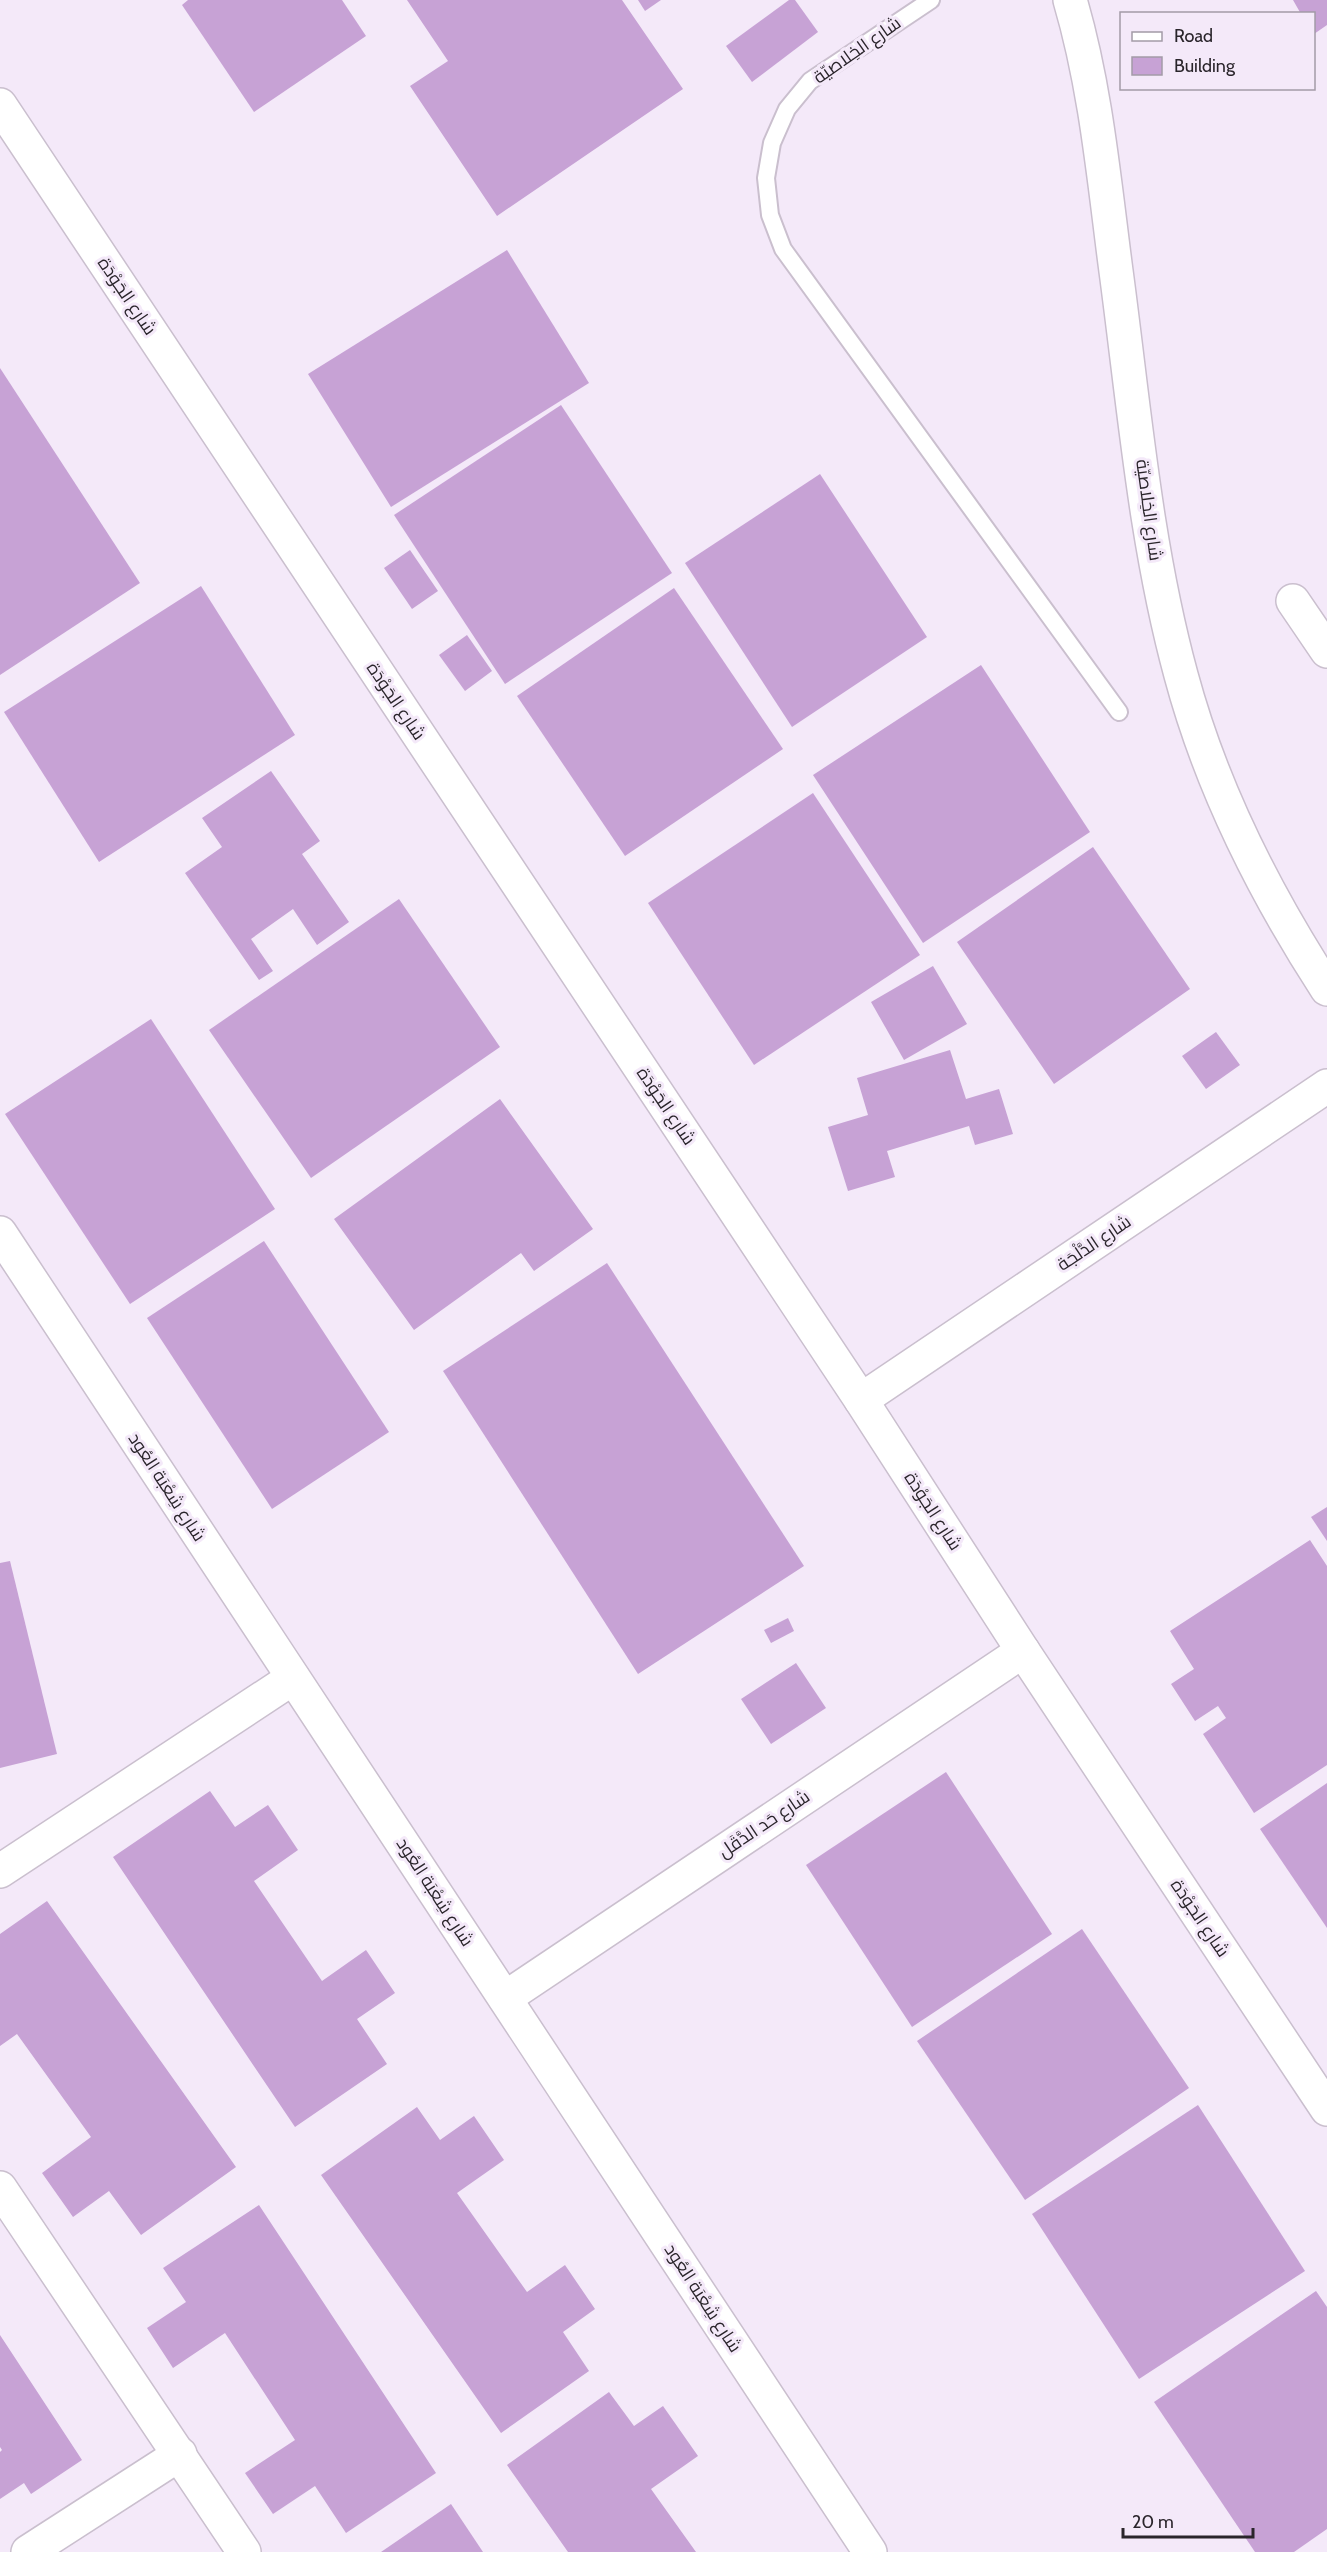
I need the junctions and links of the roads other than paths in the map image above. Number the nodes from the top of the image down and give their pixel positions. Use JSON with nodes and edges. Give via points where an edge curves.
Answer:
{"nodes":[{"id":1,"x":931,"y":0,"type":"edge"},
{"id":2,"x":1070,"y":0,"type":"edge"},
{"id":3,"x":0,"y":105,"type":"edge"},
{"id":4,"x":1293,"y":601,"type":"dead end"},
{"id":5,"x":1327,"y":651,"type":"edge"},
{"id":6,"x":1119,"y":712,"type":"dead end"},
{"id":7,"x":1327,"y":989,"type":"edge"},
{"id":8,"x":1327,"y":1086,"type":"edge"},
{"id":9,"x":0,"y":1233,"type":"edge"},
{"id":10,"x":861,"y":1400,"type":"junction"},
{"id":11,"x":1023,"y":1651,"type":"junction"},
{"id":12,"x":293,"y":1678,"type":"junction"},
{"id":13,"x":0,"y":1871,"type":"edge"},
{"id":14,"x":505,"y":1998,"type":"junction"},
{"id":15,"x":1327,"y":2109,"type":"edge"},
{"id":16,"x":0,"y":2188,"type":"edge"},
{"id":17,"x":180,"y":2454,"type":"junction"},
{"id":18,"x":28,"y":2552,"type":"edge"},
{"id":19,"x":244,"y":2552,"type":"edge"},
{"id":20,"x":870,"y":2552,"type":"edge"}],
"edges":[{"from":1,"to":6,"type":"lane","name":"شارع الخِلاصيّة","via":[[810,81],[788,109],[772,143],[766,178],[770,215],[783,249]]},
{"from":2,"to":7,"type":"street","name":"شارع الخِلاصيّة","via":[[1096,121],[1152,536],[1181,676],[1203,744],[1259,875]]},
{"from":3,"to":10,"type":"street","name":"شارع الجَوْدَة"},
{"from":4,"to":5,"type":"street"},
{"from":8,"to":10,"type":"street","name":"شارع الدَّلْجَة"},
{"from":9,"to":12,"type":"street","name":"شارع شِعْبَة العُود"},
{"from":10,"to":11,"type":"street","name":"شارع الجَوْدَة"},
{"from":11,"to":14,"type":"street","name":"شارع حَد الدَّقَل"},
{"from":11,"to":15,"type":"street","name":"شارع الجَوْدَة"},
{"from":12,"to":13,"type":"street"},
{"from":12,"to":14,"type":"street","name":"شارع شِعْبَة العُود"},
{"from":14,"to":20,"type":"street","name":"شارع شِعْبَة العُود"},
{"from":16,"to":17,"type":"street"},
{"from":17,"to":18,"type":"street"},
{"from":17,"to":19,"type":"street"}]}
